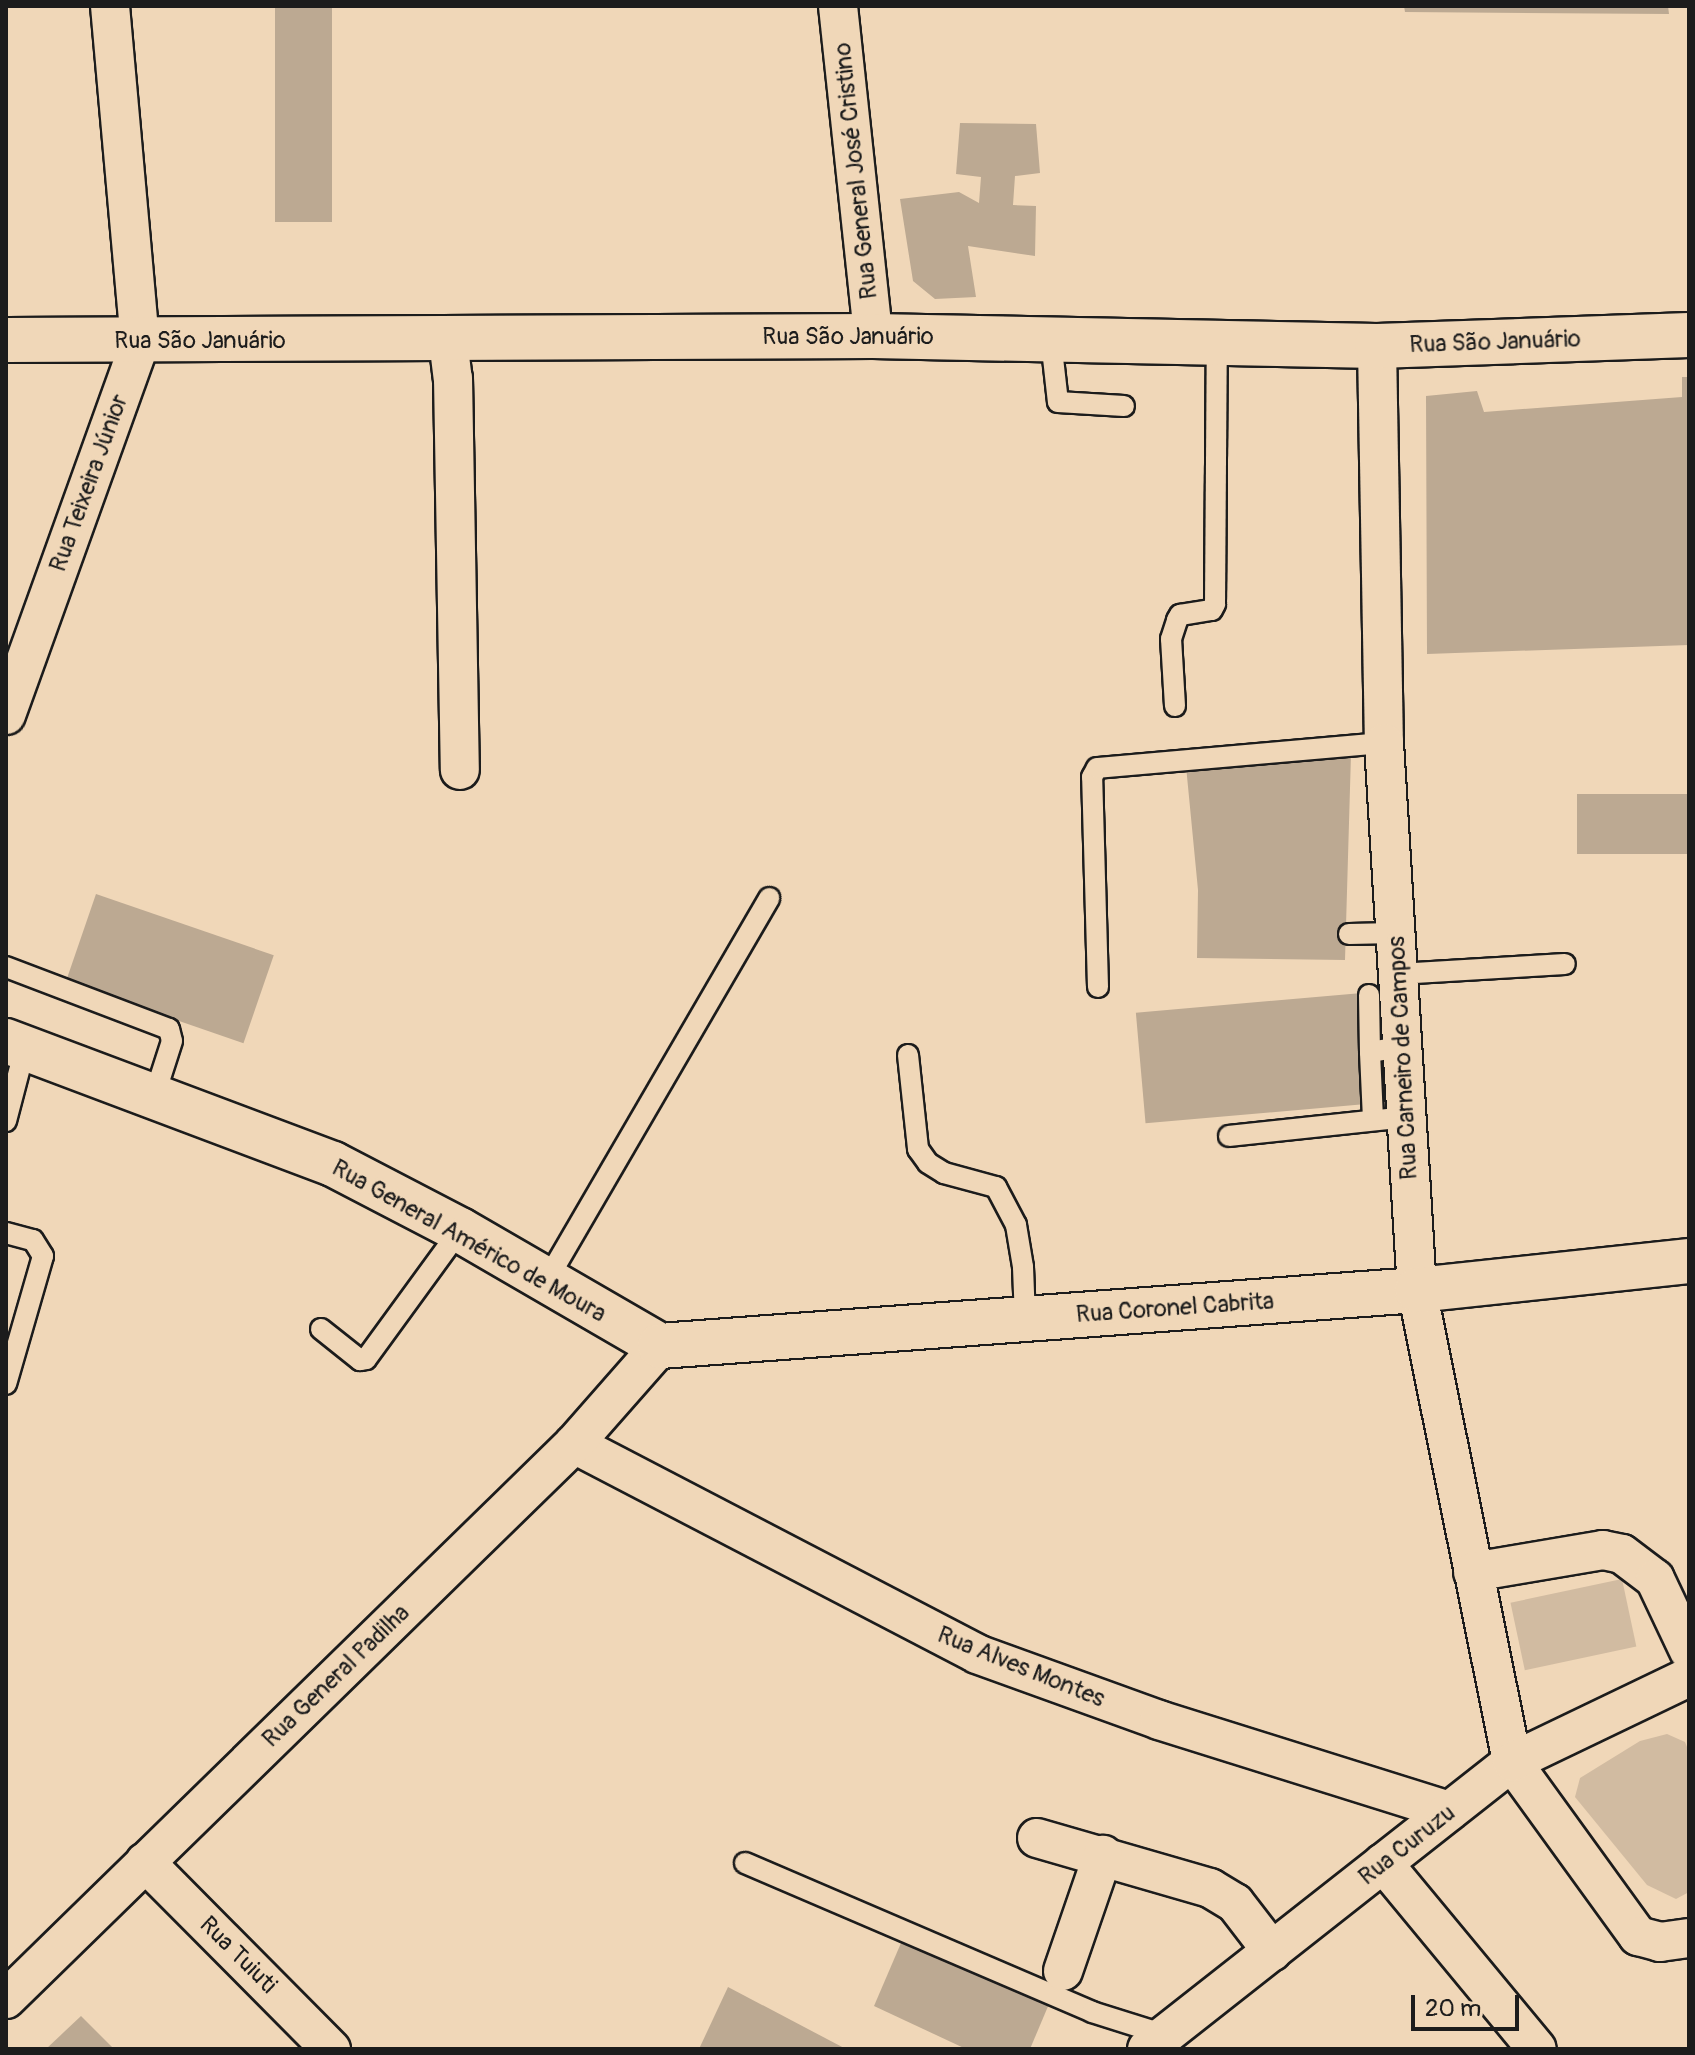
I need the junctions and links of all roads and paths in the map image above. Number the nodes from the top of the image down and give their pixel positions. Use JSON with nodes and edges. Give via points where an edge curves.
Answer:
{"nodes":[{"id":1,"x":110,"y":6,"type":"edge"},
{"id":2,"x":838,"y":6,"type":"edge"},
{"id":3,"x":1689,"y":335,"type":"edge"},
{"id":4,"x":873,"y":336,"type":"junction"},
{"id":5,"x":6,"y":340,"type":"edge"},
{"id":6,"x":448,"y":340,"type":"junction"},
{"id":7,"x":1051,"y":340,"type":"junction"},
{"id":8,"x":140,"y":342,"type":"junction"},
{"id":9,"x":1217,"y":344,"type":"junction"},
{"id":10,"x":1377,"y":346,"type":"junction"},
{"id":11,"x":1124,"y":406,"type":"dead end"},
{"id":12,"x":1175,"y":706,"type":"dead end"},
{"id":13,"x":6,"y":715,"type":"edge"},
{"id":14,"x":1384,"y":743,"type":"junction"},
{"id":15,"x":460,"y":770,"type":"dead end"},
{"id":16,"x":769,"y":898,"type":"dead end"},
{"id":17,"x":1395,"y":933,"type":"junction"},
{"id":18,"x":1349,"y":934,"type":"dead end"},
{"id":19,"x":1565,"y":964,"type":"dead end"},
{"id":20,"x":6,"y":967,"type":"edge"},
{"id":21,"x":1383,"y":985,"type":"junction"},
{"id":22,"x":1098,"y":987,"type":"dead end"},
{"id":23,"x":16,"y":1044,"type":"edge"},
{"id":24,"x":908,"y":1055,"type":"dead end"},
{"id":25,"x":154,"y":1097,"type":"junction"},
{"id":26,"x":1390,"y":1118,"type":"junction"},
{"id":27,"x":6,"y":1121,"type":"edge"},
{"id":28,"x":1229,"y":1136,"type":"dead end"},
{"id":29,"x":460,"y":1230,"type":"junction"},
{"id":30,"x":6,"y":1233,"type":"edge"},
{"id":31,"x":1689,"y":1261,"type":"edge"},
{"id":32,"x":547,"y":1280,"type":"junction"},
{"id":33,"x":1417,"y":1290,"type":"junction"},
{"id":34,"x":1025,"y":1319,"type":"junction"},
{"id":35,"x":321,"y":1329,"type":"dead end"},
{"id":36,"x":660,"y":1346,"type":"junction"},
{"id":37,"x":6,"y":1384,"type":"edge"},
{"id":38,"x":574,"y":1444,"type":"junction"},
{"id":39,"x":1473,"y":1572,"type":"junction"},
{"id":40,"x":1689,"y":1651,"type":"edge"},
{"id":41,"x":1689,"y":1677,"type":"edge"},
{"id":42,"x":1512,"y":1762,"type":"junction"},
{"id":43,"x":1449,"y":1811,"type":"junction"},
{"id":44,"x":1037,"y":1838,"type":"dead end"},
{"id":45,"x":1103,"y":1855,"type":"junction"},
{"id":46,"x":145,"y":1862,"type":"junction"},
{"id":47,"x":745,"y":1863,"type":"dead end"},
{"id":48,"x":1383,"y":1863,"type":"junction"},
{"id":49,"x":1689,"y":1938,"type":"edge"},
{"id":50,"x":1272,"y":1951,"type":"junction"},
{"id":51,"x":1063,"y":1971,"type":"dead end"},
{"id":52,"x":6,"y":1999,"type":"edge"},
{"id":53,"x":1163,"y":2044,"type":"edge"},
{"id":54,"x":331,"y":2049,"type":"edge"},
{"id":55,"x":1537,"y":2049,"type":"edge"}],
"edges":[{"from":1,"to":8,"type":"street","name":"Rua Teixeira Júnior"},
{"from":2,"to":4,"type":"street","name":"Rua General José Cristino"},
{"from":3,"to":10,"type":"street","name":"Rua São Januário"},
{"from":4,"to":6,"type":"street","name":"Rua São Januário"},
{"from":4,"to":7,"type":"street","name":"Rua São Januário"},
{"from":5,"to":8,"type":"street","name":"Rua São Januário"},
{"from":6,"to":8,"type":"street","name":"Rua São Januário"},
{"from":6,"to":15,"type":"street"},
{"from":7,"to":9,"type":"street","name":"Rua São Januário"},
{"from":7,"to":11,"type":"lane","via":[[1055,399]]},
{"from":8,"to":13,"type":"street","name":"Rua Teixeira Júnior"},
{"from":9,"to":10,"type":"street","name":"Rua São Januário"},
{"from":9,"to":12,"type":"lane","via":[[1215,604],[1212,610],[1177,620],[1171,639]]},
{"from":10,"to":14,"type":"street","name":"Rua Carneiro de Campos"},
{"from":14,"to":17,"type":"street","name":"Rua Carneiro de Campos"},
{"from":14,"to":22,"type":"lane","via":[[1097,768],[1092,777]]},
{"from":16,"to":32,"type":"lane"},
{"from":17,"to":18,"type":"lane"},
{"from":17,"to":21,"type":"street","name":"Rua Carneiro de Campos"},
{"from":19,"to":21,"type":"lane"},
{"from":20,"to":25,"type":"lane","via":[[169,1029],[172,1041]]},
{"from":21,"to":26,"type":"street","name":"Rua Carneiro de Campos"},
{"from":23,"to":25,"type":"street","name":"Rua General Américo de Moura"},
{"from":23,"to":27,"type":"lane"},
{"from":24,"to":34,"type":"lane","via":[[918,1149],[944,1173],[996,1187],[1016,1225]]},
{"from":25,"to":29,"type":"street","name":"Rua General Américo de Moura","via":[[333,1164]]},
{"from":26,"to":28,"type":"lane"},
{"from":26,"to":33,"type":"street","name":"Rua Carneiro de Campos"},
{"from":29,"to":32,"type":"street","name":"Rua General Américo de Moura"},
{"from":29,"to":35,"type":"lane","via":[[366,1359],[360,1360]]},
{"from":30,"to":37,"type":"lane","via":[[33,1240],[43,1256]]},
{"from":31,"to":33,"type":"street","name":"Rua Coronel Cabrita"},
{"from":32,"to":36,"type":"street","name":"Rua General Américo de Moura"},
{"from":33,"to":34,"type":"street","name":"Rua Coronel Cabrita"},
{"from":33,"to":39,"type":"street","name":"Rua Carneiro de Campos"},
{"from":34,"to":36,"type":"street","name":"Rua Coronel Cabrita"},
{"from":36,"to":38,"type":"street","name":"Rua General Padilha"},
{"from":38,"to":43,"type":"street","name":"Rua Alves Montes","via":[[977,1654],[1159,1720]]},
{"from":38,"to":46,"type":"street","name":"Rua General Padilha"},
{"from":39,"to":40,"type":"street","via":[[1603,1550],[1622,1554],[1655,1579]]},
{"from":39,"to":42,"type":"street","name":"Rua Carneiro de Campos"},
{"from":41,"to":42,"type":"street","name":"Rua Curuzu"},
{"from":42,"to":43,"type":"street","name":"Rua Curuzu"},
{"from":42,"to":49,"type":"street","via":[[1638,1936],[1660,1942]]},
{"from":43,"to":48,"type":"street","name":"Rua Curuzu"},
{"from":44,"to":45,"type":"street"},
{"from":45,"to":50,"type":"street","via":[[1210,1888],[1235,1903]]},
{"from":45,"to":51,"type":"street"},
{"from":46,"to":52,"type":"street","name":"Rua General Padilha"},
{"from":46,"to":54,"type":"street","name":"Rua Tuiuti"},
{"from":47,"to":53,"type":"lane"},
{"from":48,"to":50,"type":"street","name":"Rua Curuzu"},
{"from":48,"to":55,"type":"street"},
{"from":50,"to":53,"type":"street","name":"Rua Curuzu"}]}
